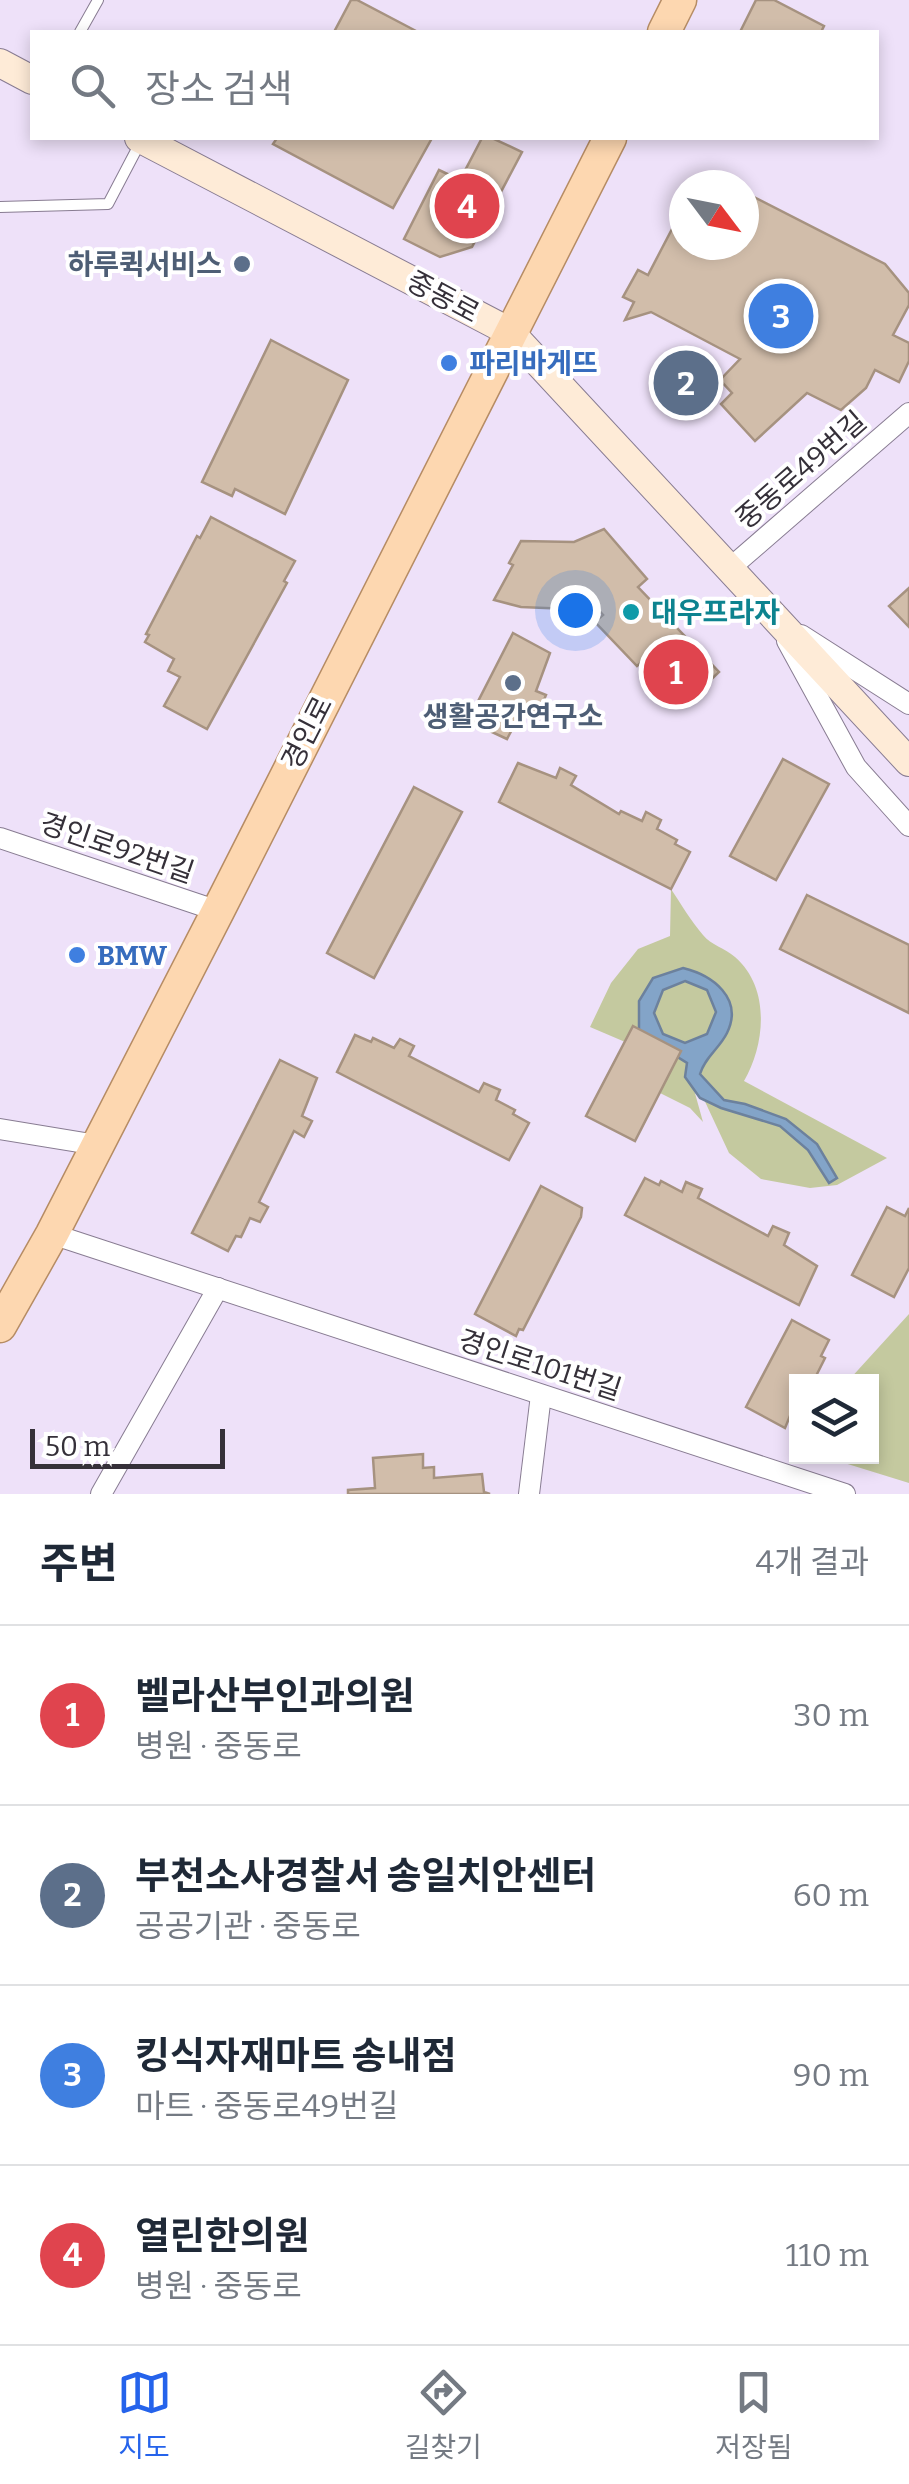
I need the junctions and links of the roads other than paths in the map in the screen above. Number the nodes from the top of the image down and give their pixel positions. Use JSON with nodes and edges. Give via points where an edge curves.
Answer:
{"nodes":[{"id":1,"x":98,"y":0,"type":"edge"},
{"id":2,"x":680,"y":0,"type":"edge"},
{"id":3,"x":81,"y":30,"type":"edge"},
{"id":4,"x":665,"y":30,"type":"edge"},
{"id":5,"x":0,"y":63,"type":"edge"},
{"id":6,"x":30,"y":79,"type":"edge"},
{"id":7,"x":140,"y":140,"type":"edge"},
{"id":8,"x":145,"y":140,"type":"edge"},
{"id":9,"x":609,"y":140,"type":"edge"},
{"id":10,"x":0,"y":207,"type":"edge"},
{"id":11,"x":510,"y":332,"type":"junction"},
{"id":12,"x":909,"y":414,"type":"edge"},
{"id":13,"x":730,"y":569,"type":"junction"},
{"id":14,"x":774,"y":617,"type":"junction"},
{"id":15,"x":909,"y":704,"type":"edge"},
{"id":16,"x":909,"y":762,"type":"edge"},
{"id":17,"x":909,"y":826,"type":"edge"},
{"id":18,"x":0,"y":838,"type":"edge"},
{"id":19,"x":218,"y":911,"type":"junction"},
{"id":20,"x":0,"y":1129,"type":"edge"},
{"id":21,"x":98,"y":1145,"type":"junction"},
{"id":22,"x":52,"y":1234,"type":"junction"},
{"id":23,"x":218,"y":1288,"type":"junction"},
{"id":24,"x":0,"y":1326,"type":"edge"},
{"id":25,"x":542,"y":1395,"type":"junction"},
{"id":26,"x":101,"y":1494,"type":"edge"},
{"id":27,"x":529,"y":1494,"type":"edge"},
{"id":28,"x":844,"y":1494,"type":"edge"}],
"edges":[{"from":1,"to":3,"type":"lane"},
{"from":2,"to":4,"type":"main road"},
{"from":5,"to":6,"type":"street"},
{"from":7,"to":10,"type":"lane","via":[[108,204]]},
{"from":8,"to":11,"type":"street","name":"중동로"},
{"from":9,"to":11,"type":"main road","name":"경인로"},
{"from":11,"to":13,"type":"street","name":"중동로"},
{"from":11,"to":19,"type":"main road","name":"경인로"},
{"from":12,"to":13,"type":"street","name":"중동로49번길"},
{"from":13,"to":14,"type":"street","name":"중동로"},
{"from":14,"to":15,"type":"street","name":"중동로"},
{"from":14,"to":16,"type":"street","name":"중동로"},
{"from":14,"to":17,"type":"street","name":"중동로","via":[[856,767]]},
{"from":18,"to":19,"type":"street","name":"경인로92번길"},
{"from":19,"to":21,"type":"main road","name":"경인로"},
{"from":20,"to":21,"type":"street"},
{"from":21,"to":22,"type":"main road","name":"경인로"},
{"from":22,"to":23,"type":"street","name":"경인로101번길"},
{"from":22,"to":24,"type":"main road","name":"경인로"},
{"from":23,"to":25,"type":"street","name":"경인로101번길"},
{"from":23,"to":26,"type":"street"},
{"from":25,"to":27,"type":"street"},
{"from":25,"to":28,"type":"street","name":"경인로101번길"}]}
